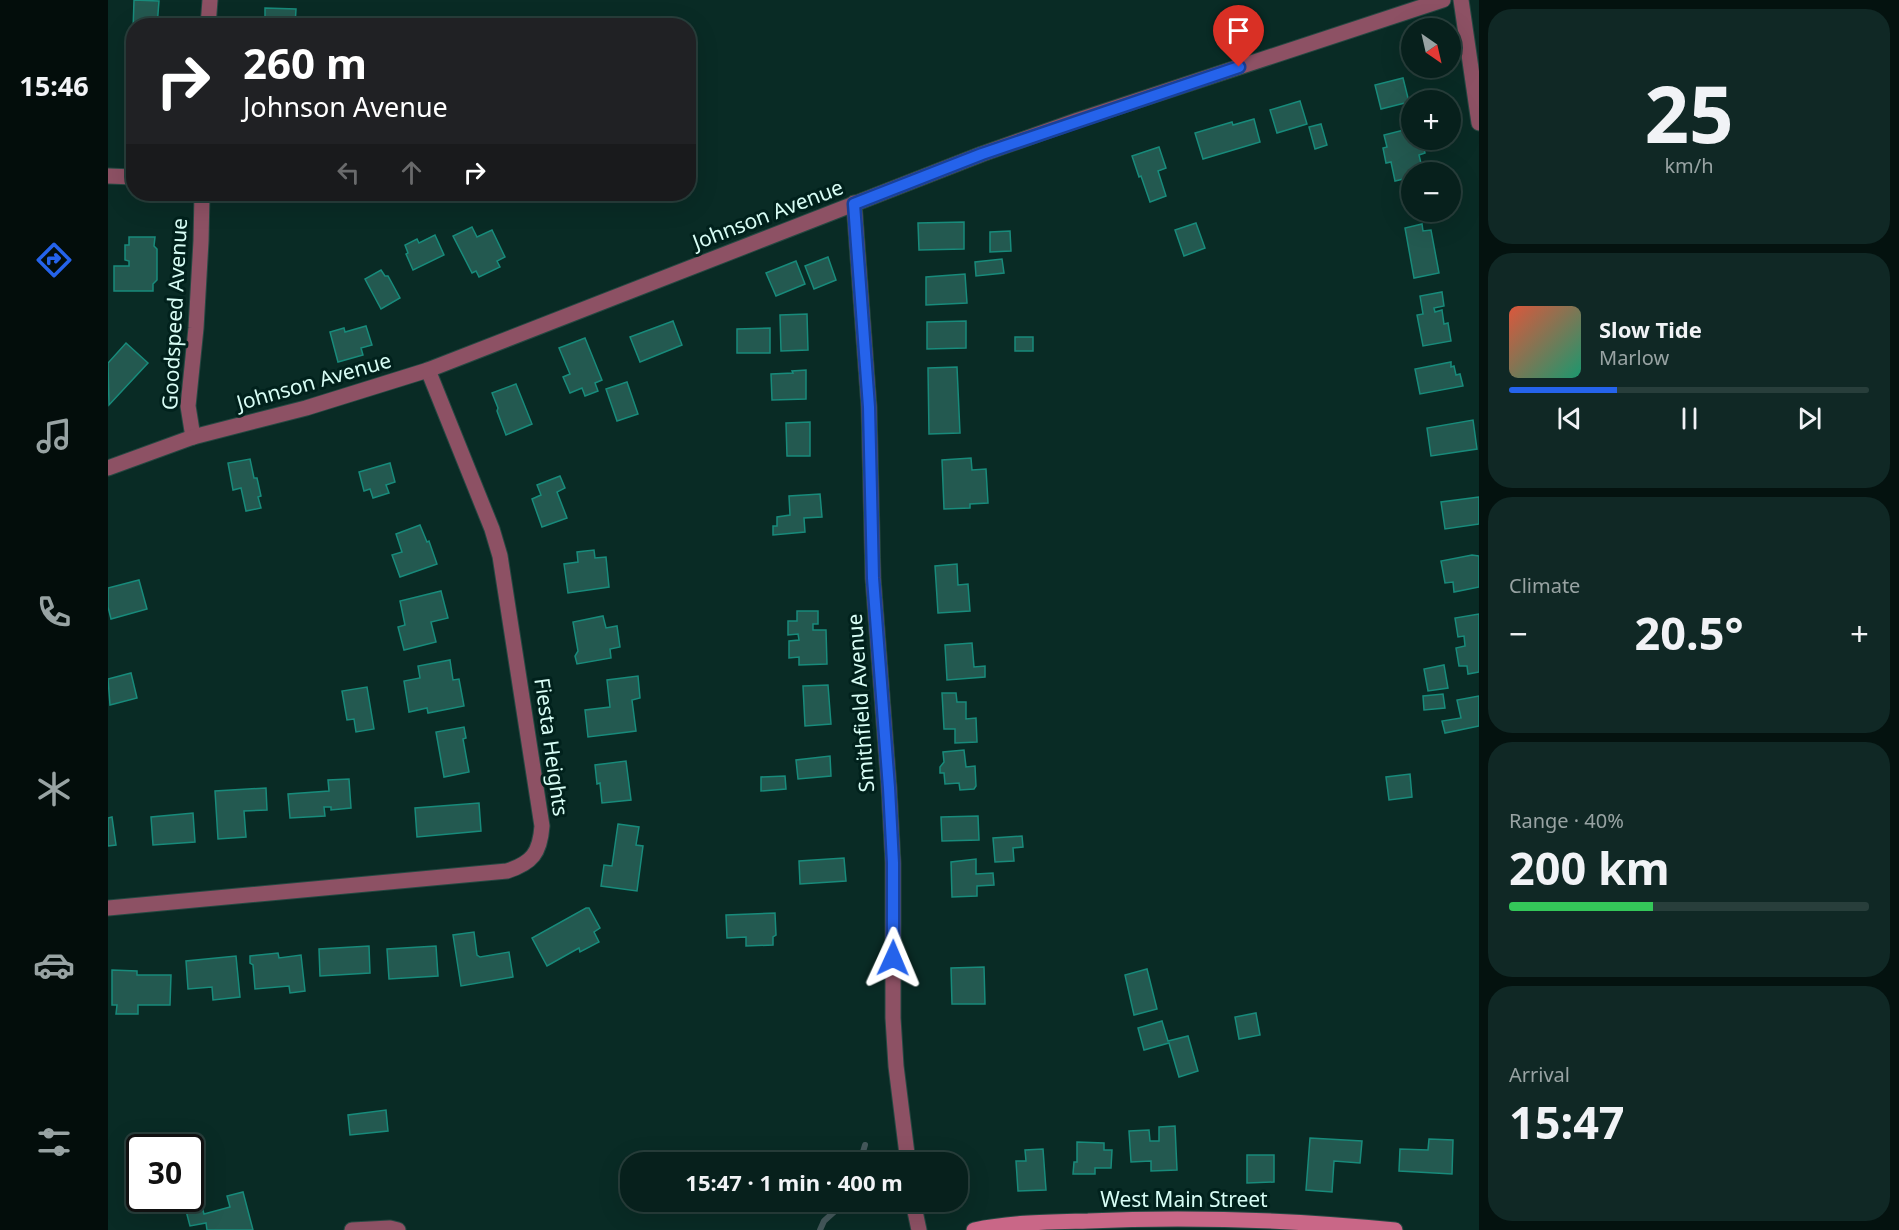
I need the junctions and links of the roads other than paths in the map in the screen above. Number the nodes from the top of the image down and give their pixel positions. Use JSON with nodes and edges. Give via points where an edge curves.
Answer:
{"nodes":[{"id":1,"x":210,"y":0,"type":"edge"},
{"id":2,"x":1443,"y":0,"type":"edge"},
{"id":3,"x":1461,"y":0,"type":"edge"},
{"id":4,"x":209,"y":18,"type":"edge"},
{"id":5,"x":1479,"y":123,"type":"edge"},
{"id":6,"x":108,"y":176,"type":"edge"},
{"id":7,"x":126,"y":177,"type":"edge"},
{"id":8,"x":202,"y":201,"type":"edge"},
{"id":9,"x":854,"y":204,"type":"junction"},
{"id":10,"x":428,"y":370,"type":"junction"},
{"id":11,"x":193,"y":437,"type":"junction"},
{"id":12,"x":108,"y":468,"type":"edge"},
{"id":13,"x":108,"y":908,"type":"edge"},
{"id":14,"x":907,"y":1152,"type":"edge"},
{"id":15,"x":915,"y":1212,"type":"edge"},
{"id":16,"x":352,"y":1230,"type":"edge"},
{"id":17,"x":398,"y":1230,"type":"edge"},
{"id":18,"x":919,"y":1230,"type":"edge"},
{"id":19,"x":974,"y":1230,"type":"edge"},
{"id":20,"x":1395,"y":1230,"type":"edge"}],
"edges":[{"from":1,"to":4,"type":"street"},
{"from":2,"to":9,"type":"street","name":"Johnson Avenue","via":[[1078,120]]},
{"from":3,"to":5,"type":"street"},
{"from":6,"to":7,"type":"street"},
{"from":8,"to":11,"type":"street","name":"Goodspeed Avenue","via":[[188,405]]},
{"from":9,"to":10,"type":"street","name":"Johnson Avenue"},
{"from":9,"to":14,"type":"street","name":"Smithfield Avenue","via":[[869,407],[873,578],[890,799],[893,1018]]},
{"from":10,"to":11,"type":"street","name":"Johnson Avenue","via":[[306,408]]},
{"from":10,"to":13,"type":"street","name":"Fiesta Heights","via":[[500,556],[542,826],[541,843],[534,856],[523,866],[507,871]]},
{"from":11,"to":12,"type":"street","name":"Johnson Avenue"},
{"from":15,"to":18,"type":"street"},
{"from":16,"to":17,"type":"street"},
{"from":19,"to":20,"type":"main road","name":"West Main Street","via":[[1031,1223],[1153,1218]]}]}
